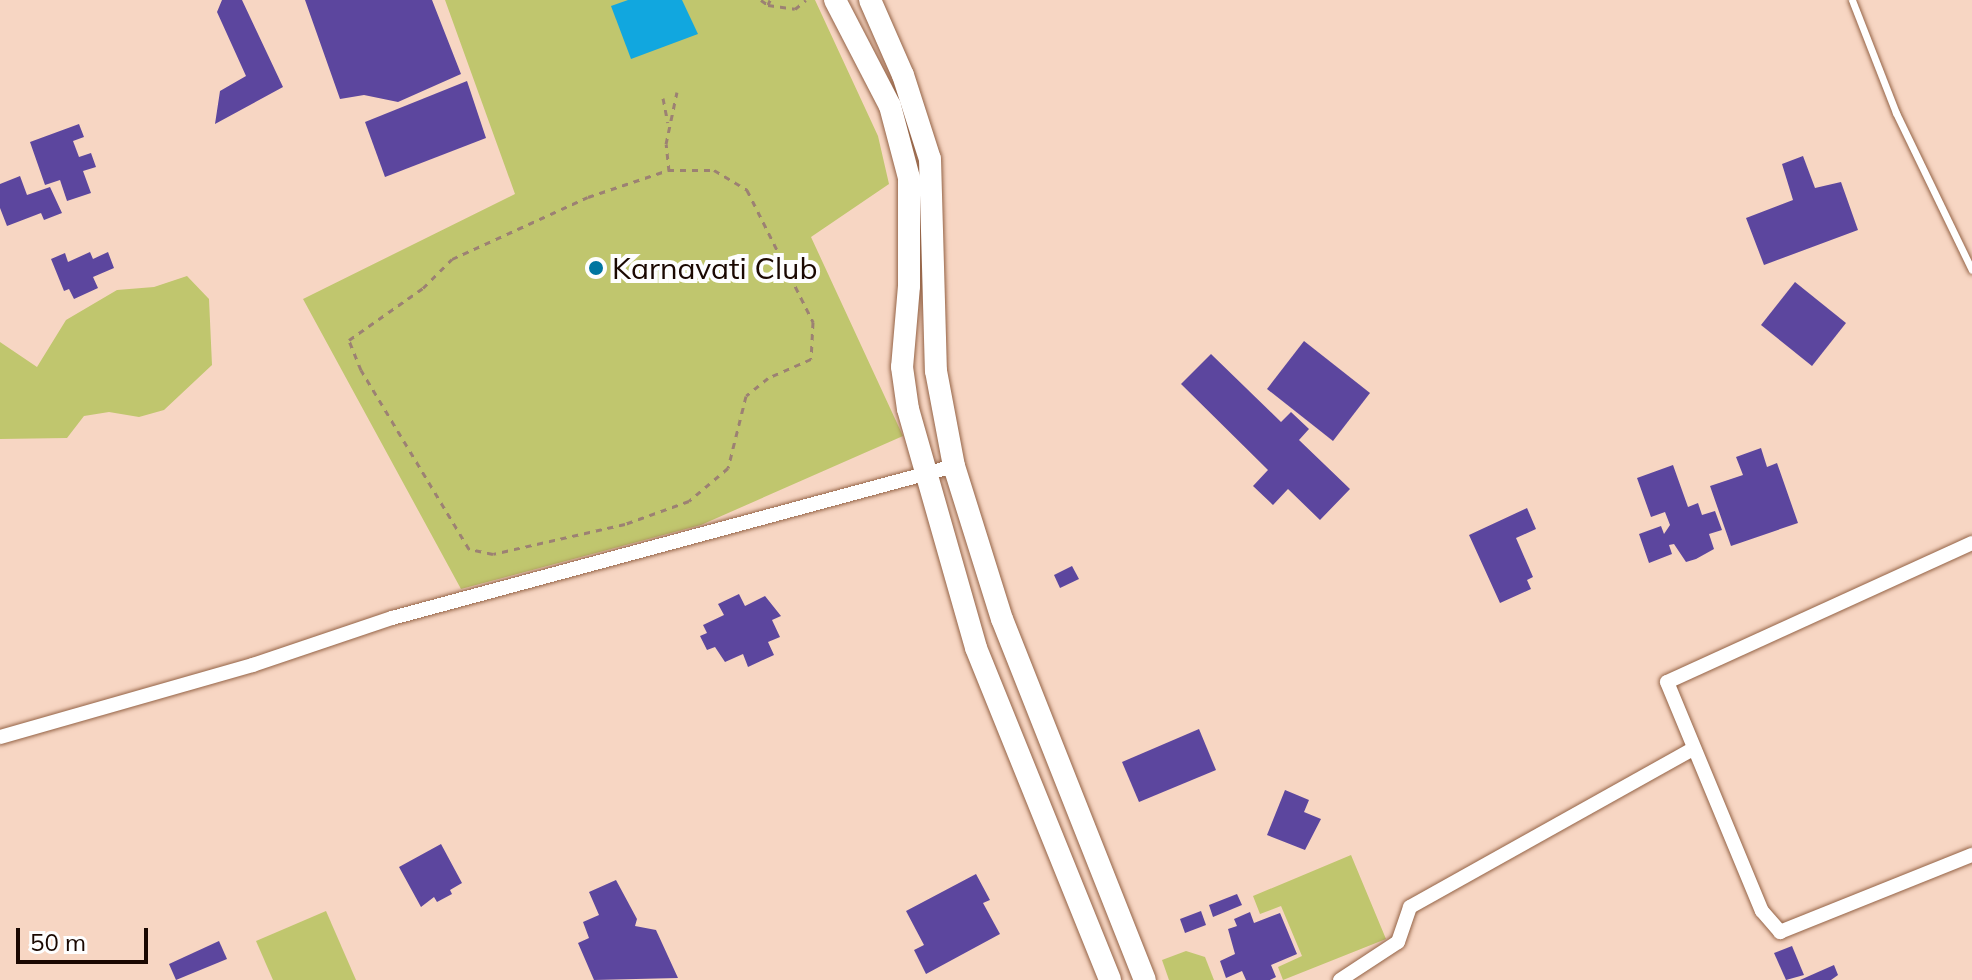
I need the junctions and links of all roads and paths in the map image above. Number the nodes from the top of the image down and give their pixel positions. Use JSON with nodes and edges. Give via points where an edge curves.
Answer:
{"nodes":[{"id":1,"x":761,"y":0,"type":"edge"},
{"id":2,"x":806,"y":0,"type":"edge"},
{"id":3,"x":835,"y":0,"type":"edge"},
{"id":4,"x":870,"y":0,"type":"edge"},
{"id":5,"x":1852,"y":0,"type":"edge"},
{"id":6,"x":769,"y":2,"type":"edge"},
{"id":7,"x":677,"y":92,"type":"dead end"},
{"id":8,"x":663,"y":98,"type":"dead end"},
{"id":9,"x":668,"y":126,"type":"junction"},
{"id":10,"x":669,"y":171,"type":"junction"},
{"id":11,"x":1972,"y":270,"type":"edge"},
{"id":12,"x":954,"y":466,"type":"junction"},
{"id":13,"x":927,"y":474,"type":"junction"},
{"id":14,"x":1972,"y":543,"type":"edge"},
{"id":15,"x":0,"y":737,"type":"edge"},
{"id":16,"x":1694,"y":748,"type":"junction"},
{"id":17,"x":1972,"y":855,"type":"edge"},
{"id":18,"x":1110,"y":980,"type":"edge"},
{"id":19,"x":1145,"y":980,"type":"edge"},
{"id":20,"x":1340,"y":980,"type":"edge"}],
"edges":[{"from":1,"to":6,"type":"path"},
{"from":2,"to":6,"type":"path","via":[[795,9]]},
{"from":3,"to":13,"type":"street","via":[[890,106],[904,156],[909,286],[902,367]]},
{"from":4,"to":12,"type":"street","via":[[903,75],[930,159],[936,371]]},
{"from":5,"to":11,"type":"lane","via":[[1896,113]]},
{"from":7,"to":9,"type":"path"},
{"from":8,"to":9,"type":"path"},
{"from":9,"to":10,"type":"path"},
{"from":10,"to":10,"type":"path","via":[[714,170],[747,190],[813,322],[811,359],[768,378],[746,396],[728,468],[689,501],[625,524],[493,554],[469,549],[361,370],[349,340],[423,288],[452,259],[646,173]]},
{"from":12,"to":13,"type":"street"},
{"from":12,"to":19,"type":"street","via":[[1002,619]]},
{"from":13,"to":15,"type":"street","via":[[392,618],[253,665]]},
{"from":13,"to":18,"type":"street","via":[[976,648]]},
{"from":14,"to":16,"type":"street","via":[[1667,682]]},
{"from":16,"to":17,"type":"street","via":[[1762,911],[1780,932]]},
{"from":16,"to":20,"type":"street","via":[[1410,907],[1398,942]]}]}
